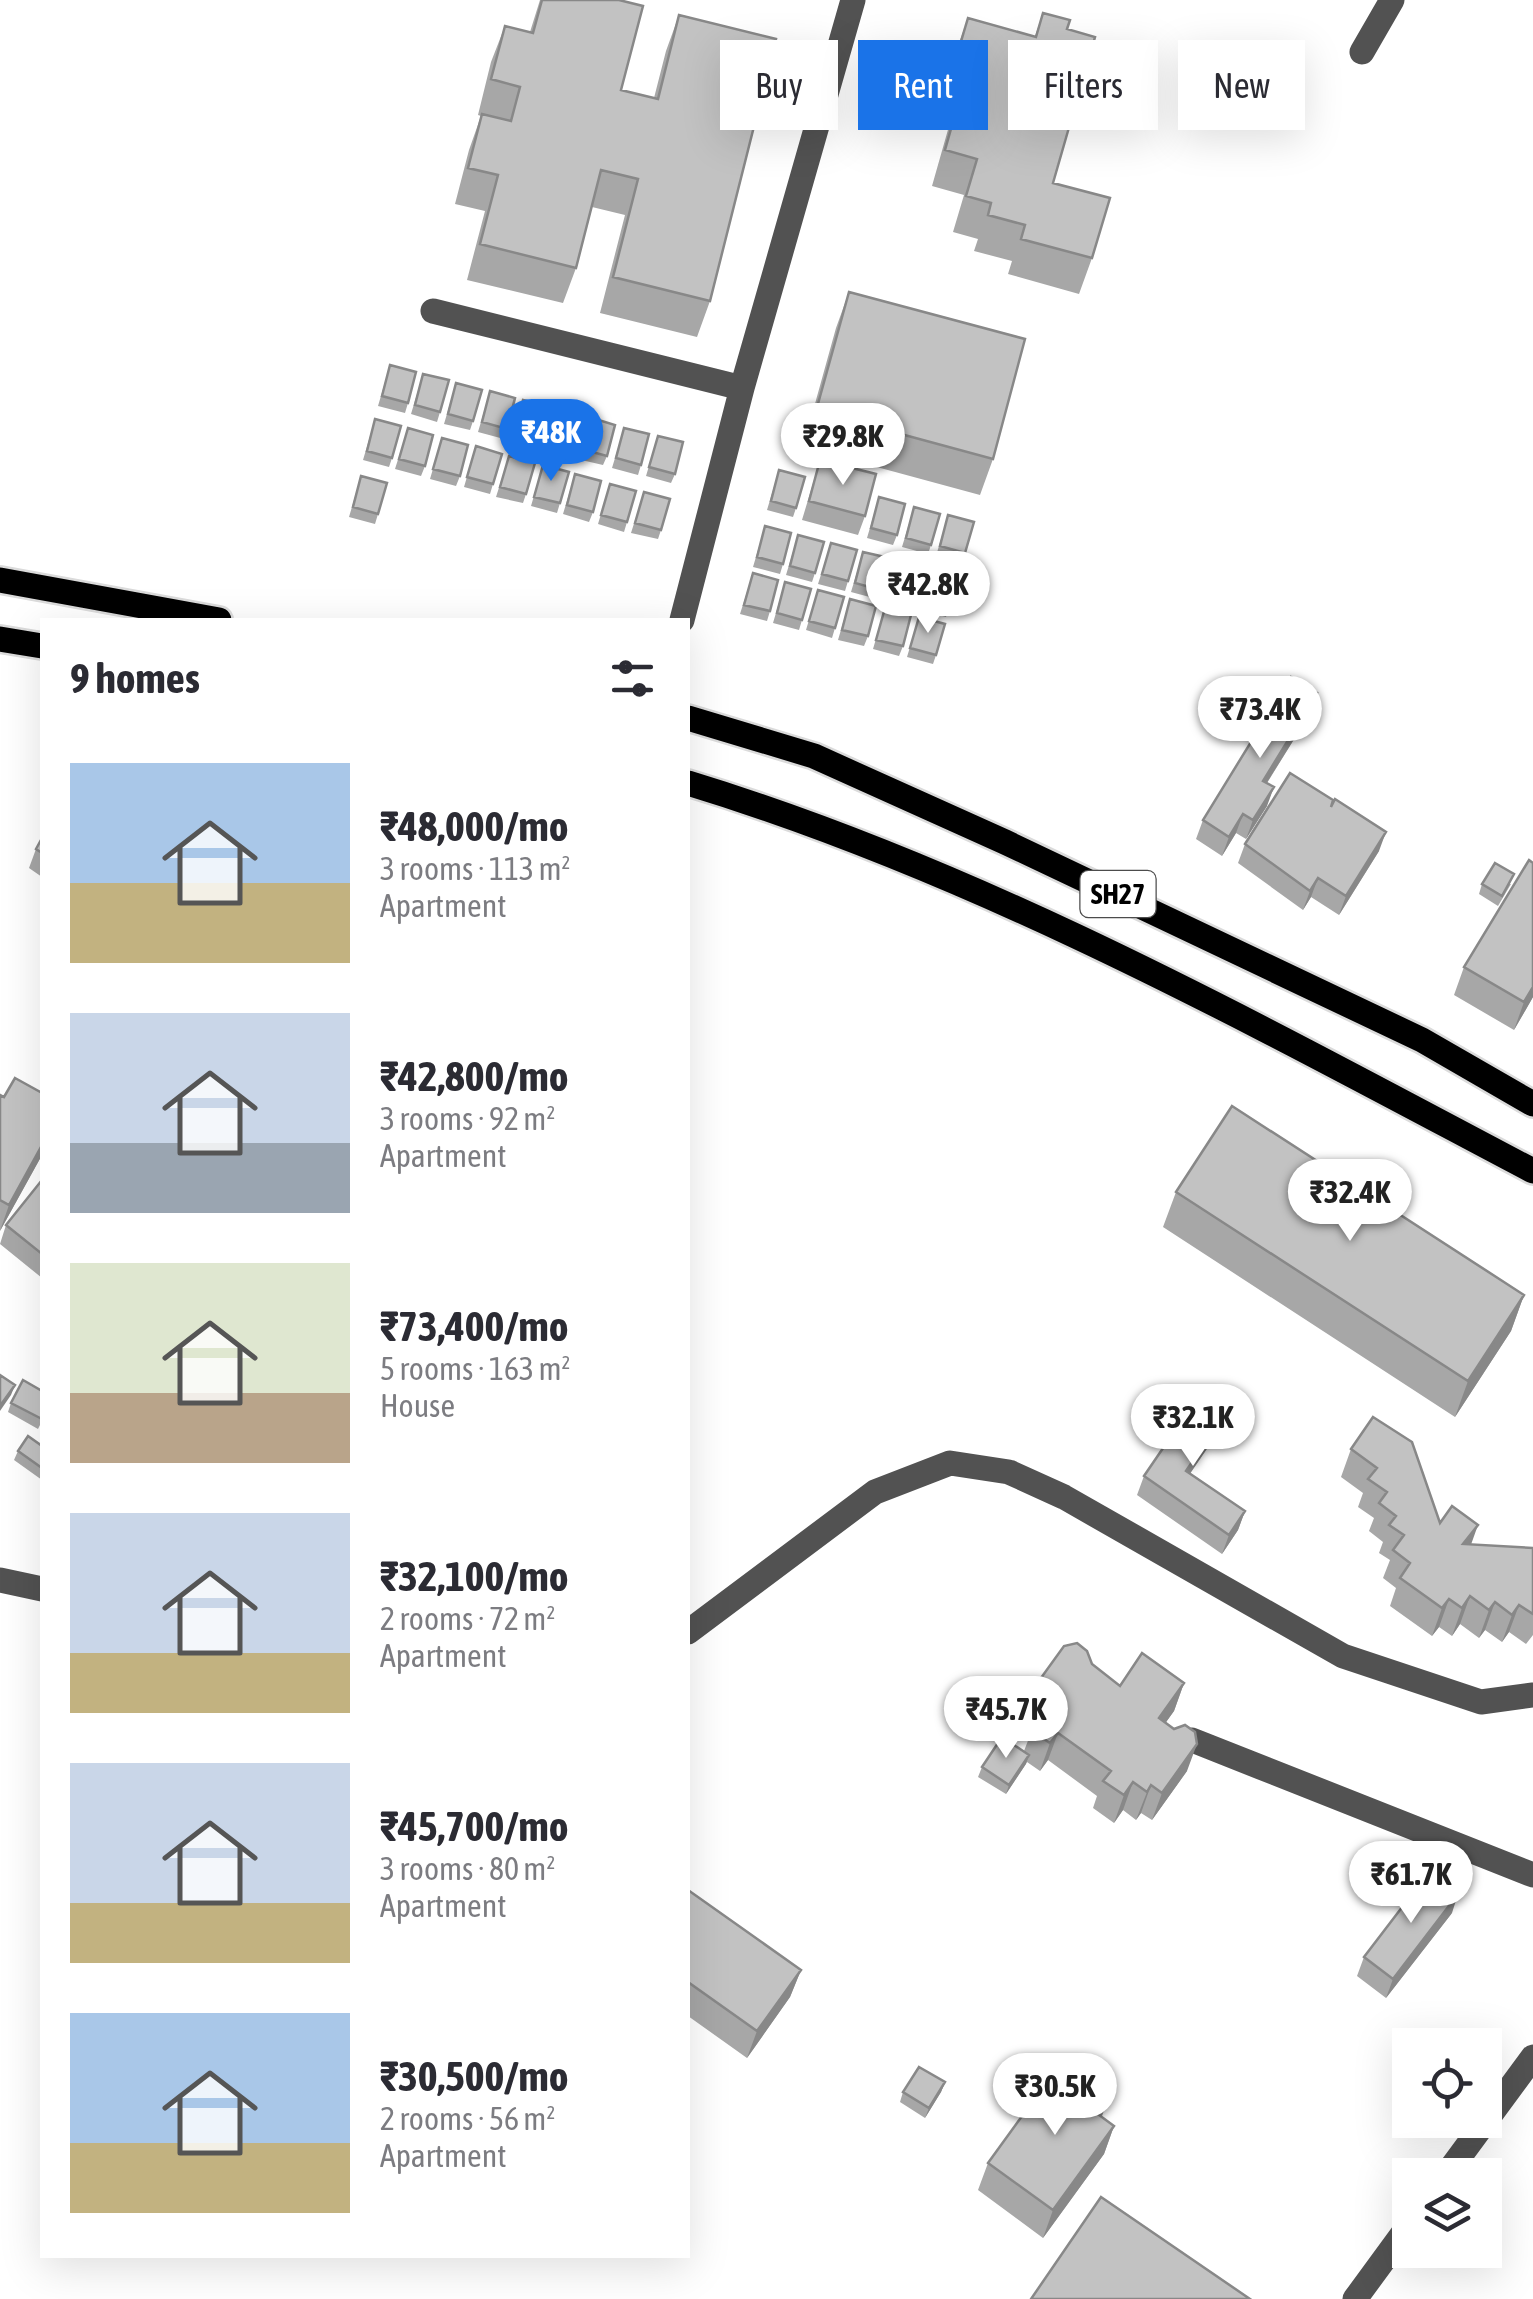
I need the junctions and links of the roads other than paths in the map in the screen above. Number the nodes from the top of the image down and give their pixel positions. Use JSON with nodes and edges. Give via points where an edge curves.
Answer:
{"nodes":[{"id":1,"x":853,"y":0,"type":"edge"},
{"id":2,"x":1392,"y":0,"type":"edge"},
{"id":3,"x":1362,"y":52,"type":"dead end"},
{"id":4,"x":432,"y":310,"type":"dead end"},
{"id":5,"x":742,"y":388,"type":"junction"},
{"id":6,"x":0,"y":580,"type":"edge"},
{"id":7,"x":208,"y":618,"type":"edge"},
{"id":8,"x":683,"y":618,"type":"edge"},
{"id":9,"x":0,"y":638,"type":"edge"},
{"id":10,"x":40,"y":646,"type":"edge"},
{"id":11,"x":690,"y":719,"type":"edge"},
{"id":12,"x":690,"y":784,"type":"edge"},
{"id":13,"x":1533,"y":1104,"type":"edge"},
{"id":14,"x":1533,"y":1172,"type":"edge"},
{"id":15,"x":0,"y":1580,"type":"edge"},
{"id":16,"x":40,"y":1589,"type":"edge"},
{"id":17,"x":690,"y":1631,"type":"edge"},
{"id":18,"x":1533,"y":1694,"type":"edge"},
{"id":19,"x":1192,"y":1740,"type":"edge"},
{"id":20,"x":1533,"y":1875,"type":"edge"},
{"id":21,"x":1533,"y":2057,"type":"edge"},
{"id":22,"x":1459,"y":2158,"type":"edge"},
{"id":23,"x":1392,"y":2249,"type":"edge"},
{"id":24,"x":1355,"y":2299,"type":"edge"}],
"edges":[{"from":1,"to":5,"type":"street"},
{"from":2,"to":3,"type":"street"},
{"from":4,"to":5,"type":"street"},
{"from":5,"to":8,"type":"street"},
{"from":6,"to":7,"type":"main road"},
{"from":9,"to":10,"type":"main road"},
{"from":11,"to":13,"type":"main road","number":"SH27","via":[[814,756],[1005,842],[1405,1032]]},
{"from":12,"to":14,"type":"main road","number":"SH27","via":[[806,819],[1028,915],[1281,1038]]},
{"from":15,"to":16,"type":"street"},
{"from":17,"to":18,"type":"street","via":[[875,1492],[950,1464],[1009,1472],[1064,1498],[1344,1656],[1481,1702]]},
{"from":19,"to":20,"type":"street"},
{"from":21,"to":22,"type":"street"},
{"from":23,"to":24,"type":"street"}]}
